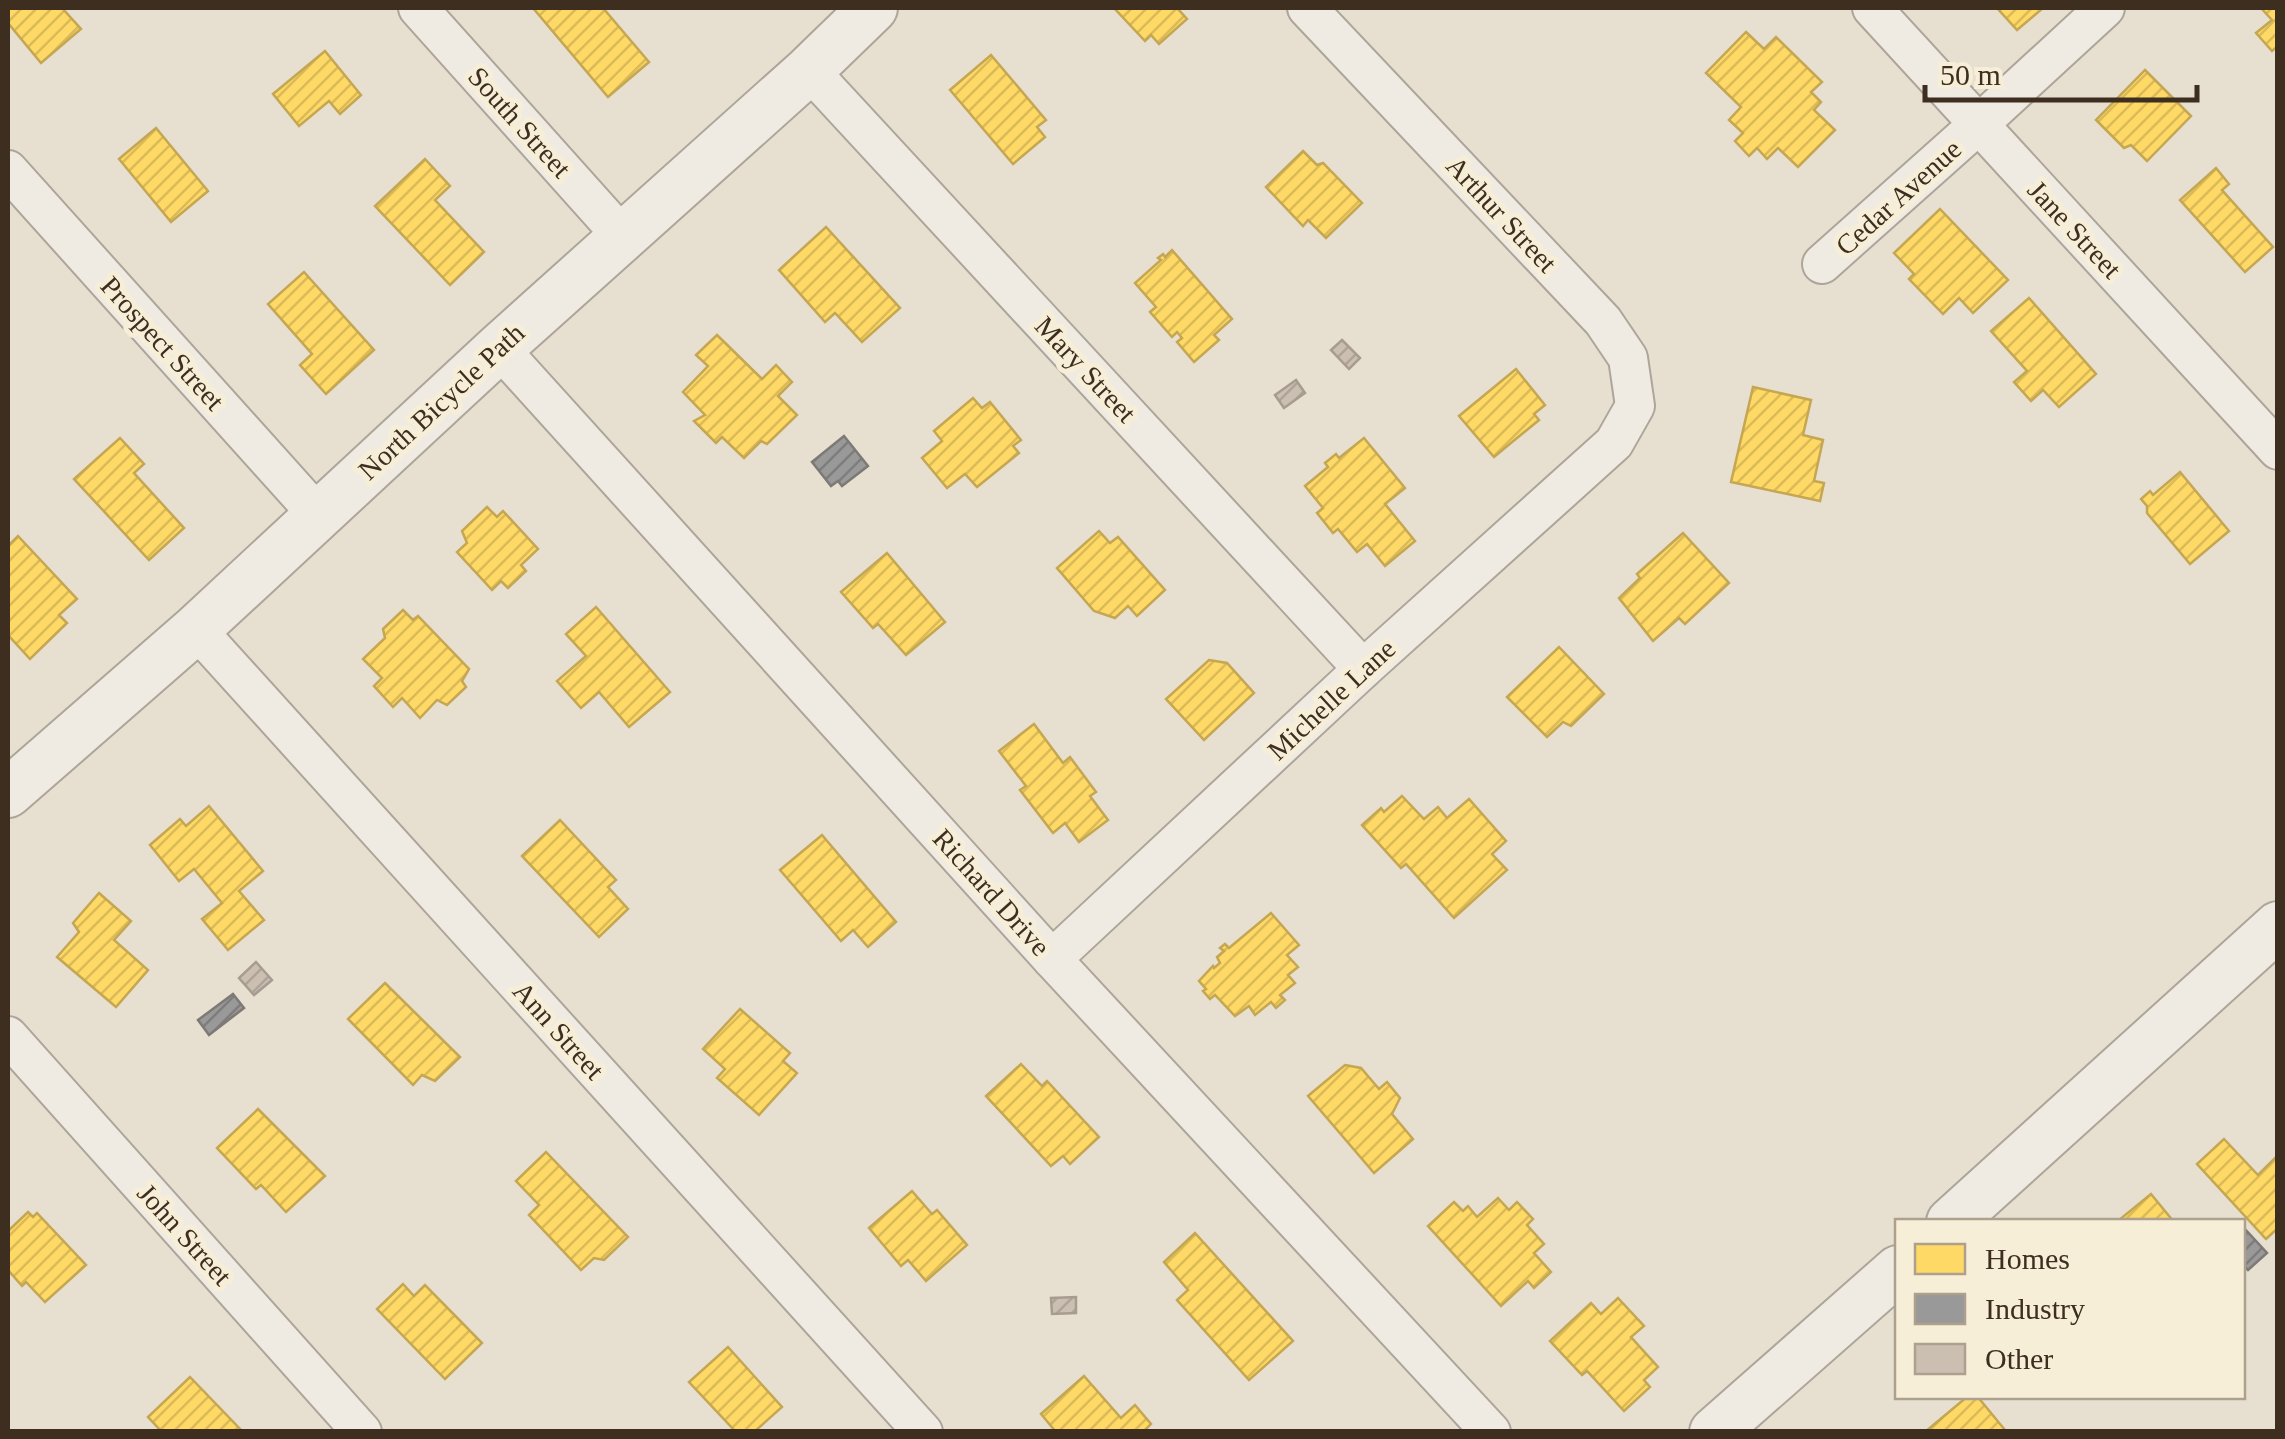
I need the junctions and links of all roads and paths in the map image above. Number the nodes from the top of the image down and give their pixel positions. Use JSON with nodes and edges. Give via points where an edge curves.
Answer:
{"nodes":[{"id":1,"x":418,"y":8,"type":"edge"},
{"id":2,"x":873,"y":8,"type":"edge"},
{"id":3,"x":1307,"y":8,"type":"edge"},
{"id":4,"x":1872,"y":8,"type":"edge"},
{"id":5,"x":2105,"y":8,"type":"edge"},
{"id":6,"x":809,"y":70,"type":"junction"},
{"id":7,"x":1979,"y":124,"type":"junction"},
{"id":8,"x":8,"y":170,"type":"edge"},
{"id":9,"x":623,"y":238,"type":"junction"},
{"id":10,"x":1822,"y":264,"type":"dead end"},
{"id":11,"x":499,"y":348,"type":"junction"},
{"id":12,"x":1614,"y":443,"type":"joint"},
{"id":13,"x":2278,"y":450,"type":"edge"},
{"id":14,"x":318,"y":515,"type":"junction"},
{"id":15,"x":196,"y":629,"type":"junction"},
{"id":16,"x":1363,"y":668,"type":"junction"},
{"id":17,"x":8,"y":793,"type":"edge"},
{"id":18,"x":2278,"y":926,"type":"edge"},
{"id":19,"x":1052,"y":959,"type":"junction"},
{"id":20,"x":8,"y":1036,"type":"edge"},
{"id":21,"x":1955,"y":1219,"type":"edge"},
{"id":22,"x":1895,"y":1273,"type":"edge"},
{"id":23,"x":362,"y":1432,"type":"edge"},
{"id":24,"x":923,"y":1432,"type":"edge"},
{"id":25,"x":1491,"y":1432,"type":"edge"},
{"id":26,"x":1714,"y":1432,"type":"edge"}],
"edges":[{"from":1,"to":9,"type":"street","name":"South Street"},
{"from":2,"to":6,"type":"street","name":"North Bicycle Path"},
{"from":3,"to":12,"type":"street","name":"Arthur Street","via":[[1602,320],[1628,358],[1636,406]]},
{"from":4,"to":7,"type":"street","name":"Jane Street"},
{"from":5,"to":7,"type":"street","name":"Cedar Avenue"},
{"from":6,"to":9,"type":"street","name":"North Bicycle Path"},
{"from":6,"to":16,"type":"street","name":"Mary Street"},
{"from":7,"to":10,"type":"street","name":"Cedar Avenue"},
{"from":7,"to":13,"type":"street","name":"Jane Street"},
{"from":8,"to":14,"type":"street","name":"Prospect Street"},
{"from":9,"to":11,"type":"street","name":"North Bicycle Path"},
{"from":11,"to":14,"type":"street","name":"North Bicycle Path"},
{"from":11,"to":19,"type":"street","name":"Richard Drive"},
{"from":12,"to":16,"type":"street","name":"Michelle Lane"},
{"from":14,"to":15,"type":"street","name":"North Bicycle Path"},
{"from":15,"to":17,"type":"street","name":"North Bicycle Path"},
{"from":15,"to":24,"type":"street","name":"Ann Street"},
{"from":16,"to":19,"type":"street","name":"Michelle Lane"},
{"from":18,"to":21,"type":"street"},
{"from":19,"to":25,"type":"street","name":"Richard Drive"},
{"from":20,"to":23,"type":"street","name":"John Street"},
{"from":22,"to":26,"type":"street"}]}
